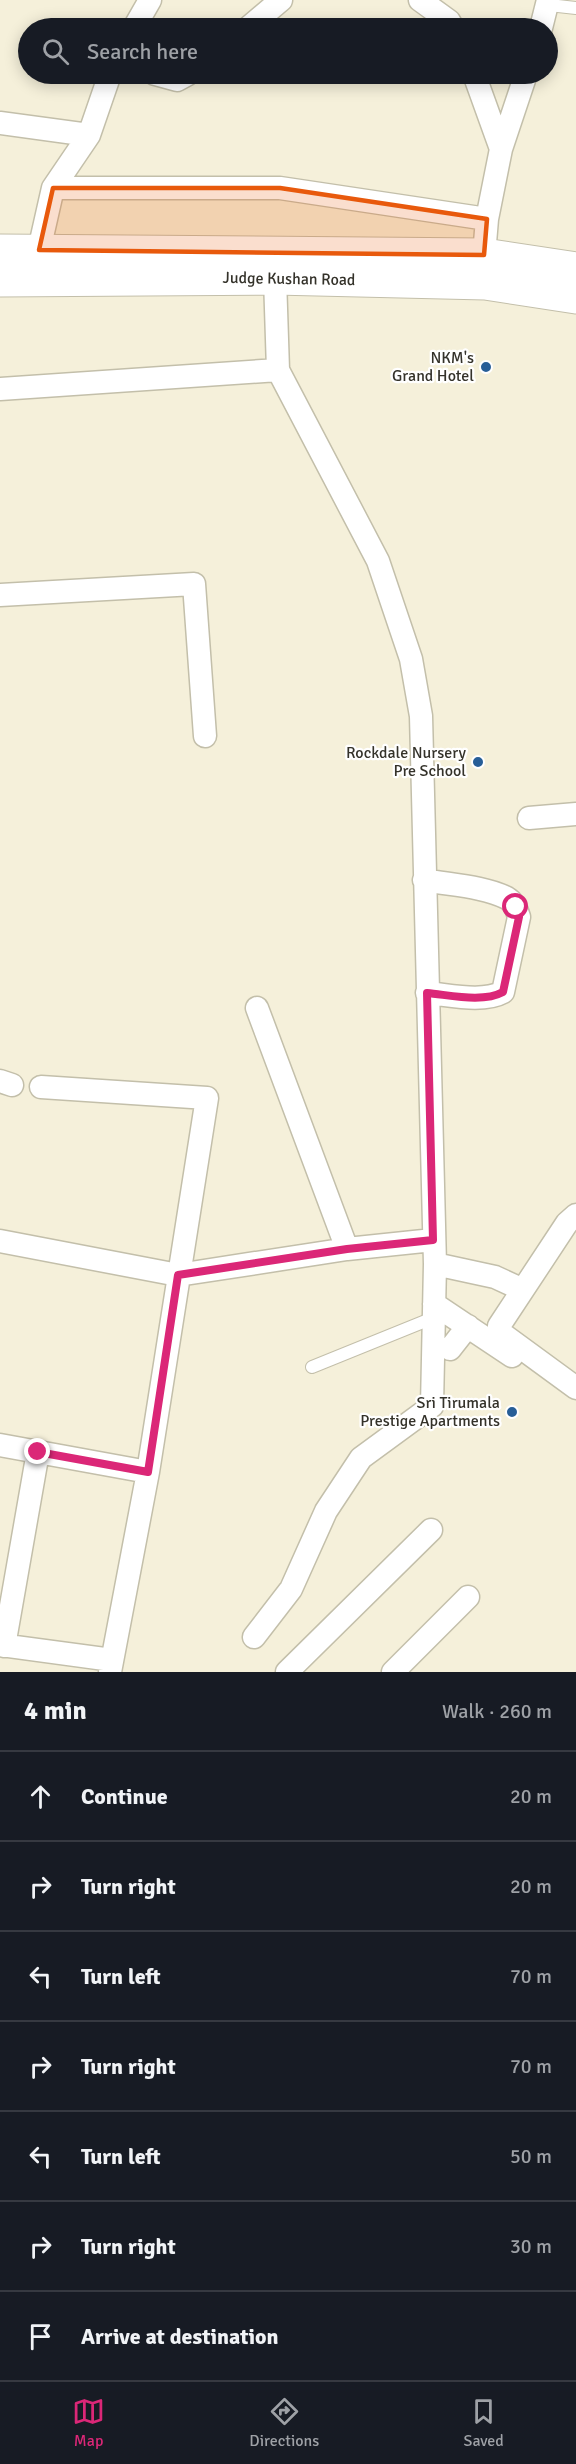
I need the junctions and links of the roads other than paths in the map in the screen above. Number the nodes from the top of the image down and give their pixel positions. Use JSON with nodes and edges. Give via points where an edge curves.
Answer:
{"nodes":[{"id":1,"x":150,"y":0,"type":"edge"},
{"id":2,"x":281,"y":0,"type":"edge"},
{"id":3,"x":420,"y":0,"type":"edge"},
{"id":4,"x":548,"y":2,"type":"edge"},
{"id":5,"x":576,"y":8,"type":"edge"},
{"id":6,"x":140,"y":18,"type":"edge"},
{"id":7,"x":260,"y":18,"type":"edge"},
{"id":8,"x":445,"y":18,"type":"edge"},
{"id":9,"x":544,"y":18,"type":"edge"},
{"id":10,"x":107,"y":84,"type":"edge"},
{"id":11,"x":478,"y":84,"type":"edge"},
{"id":12,"x":523,"y":84,"type":"edge"},
{"id":13,"x":0,"y":123,"type":"edge"},
{"id":14,"x":90,"y":135,"type":"junction"},
{"id":15,"x":501,"y":149,"type":"junction"},
{"id":16,"x":53,"y":188,"type":"junction"},
{"id":17,"x":487,"y":219,"type":"junction"},
{"id":18,"x":39,"y":250,"type":"junction"},
{"id":19,"x":0,"y":251,"type":"edge"},
{"id":20,"x":484,"y":255,"type":"junction"},
{"id":21,"x":576,"y":269,"type":"edge"},
{"id":22,"x":275,"y":278,"type":"junction"},
{"id":23,"x":0,"y":280,"type":"edge"},
{"id":24,"x":576,"y":297,"type":"edge"},
{"id":25,"x":278,"y":370,"type":"junction"},
{"id":26,"x":0,"y":389,"type":"edge"},
{"id":27,"x":0,"y":595,"type":"edge"},
{"id":28,"x":205,"y":736,"type":"dead end"},
{"id":29,"x":576,"y":814,"type":"edge"},
{"id":30,"x":529,"y":818,"type":"dead end"},
{"id":31,"x":424,"y":880,"type":"junction"},
{"id":32,"x":427,"y":993,"type":"junction"},
{"id":33,"x":257,"y":1008,"type":"dead end"},
{"id":34,"x":41,"y":1087,"type":"dead end"},
{"id":35,"x":576,"y":1215,"type":"edge"},
{"id":36,"x":433,"y":1240,"type":"junction"},
{"id":37,"x":0,"y":1241,"type":"edge"},
{"id":38,"x":347,"y":1249,"type":"junction"},
{"id":39,"x":435,"y":1264,"type":"junction"},
{"id":40,"x":178,"y":1275,"type":"junction"},
{"id":41,"x":521,"y":1289,"type":"junction"},
{"id":42,"x":433,"y":1311,"type":"junction"},
{"id":43,"x":468,"y":1326,"type":"junction"},
{"id":44,"x":450,"y":1349,"type":"dead end"},
{"id":45,"x":312,"y":1367,"type":"dead end"},
{"id":46,"x":576,"y":1388,"type":"edge"},
{"id":47,"x":576,"y":1398,"type":"edge"},
{"id":48,"x":0,"y":1445,"type":"edge"},
{"id":49,"x":38,"y":1452,"type":"junction"},
{"id":50,"x":148,"y":1472,"type":"junction"},
{"id":51,"x":431,"y":1530,"type":"dead end"},
{"id":52,"x":468,"y":1597,"type":"dead end"},
{"id":53,"x":254,"y":1637,"type":"dead end"},
{"id":54,"x":2,"y":1645,"type":"edge"},
{"id":55,"x":111,"y":1666,"type":"edge"},
{"id":56,"x":287,"y":1672,"type":"edge"},
{"id":57,"x":393,"y":1672,"type":"edge"}],
"edges":[{"from":1,"to":6,"type":"street"},
{"from":2,"to":7,"type":"street"},
{"from":3,"to":8,"type":"street"},
{"from":4,"to":5,"type":"lane"},
{"from":4,"to":9,"type":"street"},
{"from":10,"to":14,"type":"street"},
{"from":11,"to":15,"type":"street"},
{"from":12,"to":15,"type":"street"},
{"from":13,"to":14,"type":"street"},
{"from":14,"to":16,"type":"street"},
{"from":15,"to":17,"type":"street"},
{"from":16,"to":17,"type":"street","via":[[280,188]]},
{"from":16,"to":18,"type":"street"},
{"from":17,"to":20,"type":"street"},
{"from":18,"to":19,"type":"main road","name":"Judge Kushan Road"},
{"from":18,"to":20,"type":"main road","name":"Judge Kushan Road"},
{"from":20,"to":21,"type":"main road","name":"Judge Kushan Road"},
{"from":22,"to":23,"type":"main road","name":"Judge Kushan Road"},
{"from":22,"to":24,"type":"main road","name":"Judge Kushan Road","via":[[484,283]]},
{"from":22,"to":25,"type":"street"},
{"from":25,"to":26,"type":"street"},
{"from":25,"to":31,"type":"street","via":[[378,561],[411,659],[421,716]]},
{"from":27,"to":28,"type":"street","via":[[194,584]]},
{"from":29,"to":30,"type":"street"},
{"from":31,"to":32,"type":"street"},
{"from":31,"to":32,"type":"street","via":[[509,899],[519,917],[503,992],[480,997]]},
{"from":32,"to":36,"type":"street"},
{"from":33,"to":38,"type":"street"},
{"from":34,"to":40,"type":"street","via":[[207,1098]]},
{"from":35,"to":41,"type":"street"},
{"from":36,"to":38,"type":"street"},
{"from":36,"to":39,"type":"street"},
{"from":37,"to":40,"type":"street"},
{"from":38,"to":40,"type":"street"},
{"from":39,"to":41,"type":"street","via":[[495,1277]]},
{"from":39,"to":42,"type":"street"},
{"from":40,"to":50,"type":"street"},
{"from":41,"to":46,"type":"street","via":[[501,1320],[501,1333]]},
{"from":42,"to":43,"type":"street"},
{"from":42,"to":45,"type":"lane"},
{"from":42,"to":53,"type":"street","via":[[432,1406],[361,1458],[326,1511],[291,1589]]},
{"from":43,"to":44,"type":"street"},
{"from":43,"to":47,"type":"street"},
{"from":48,"to":49,"type":"street"},
{"from":49,"to":50,"type":"street"},
{"from":49,"to":54,"type":"street"},
{"from":50,"to":55,"type":"street"},
{"from":51,"to":56,"type":"street"},
{"from":52,"to":57,"type":"street"},
{"from":54,"to":55,"type":"street"}]}
